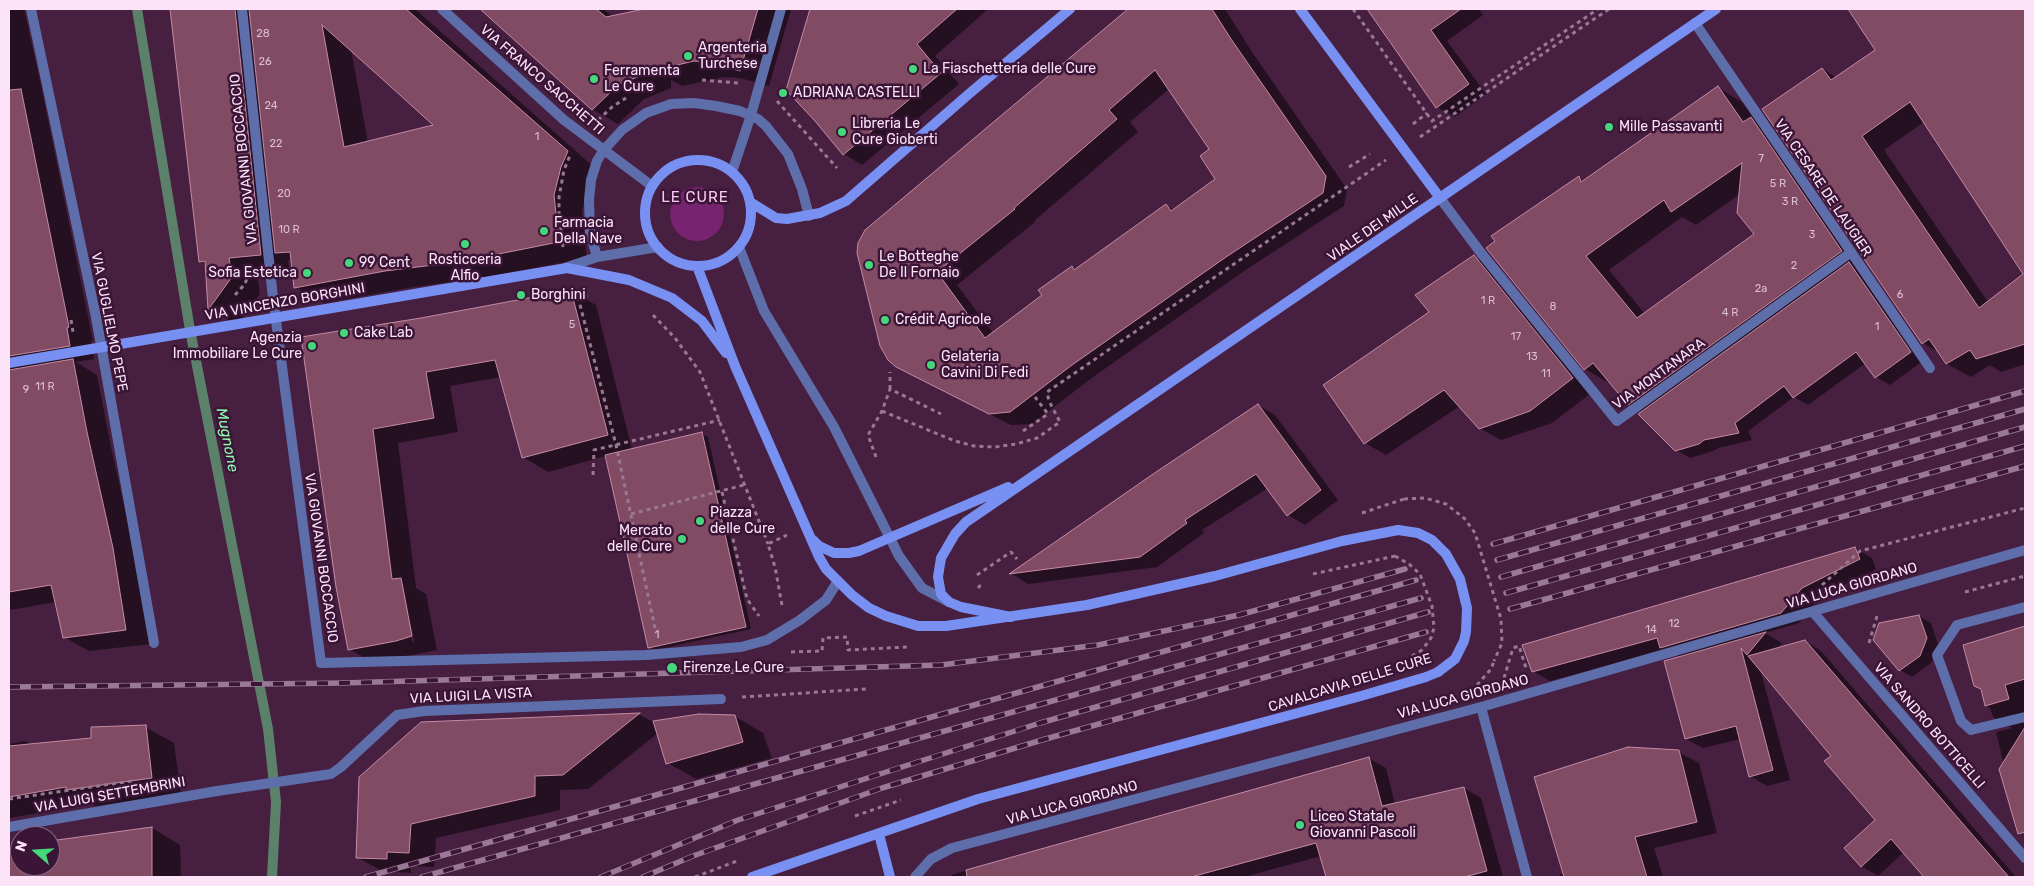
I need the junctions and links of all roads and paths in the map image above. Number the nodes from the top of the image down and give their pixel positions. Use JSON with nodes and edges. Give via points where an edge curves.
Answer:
{"nodes":[{"id":1,"x":30,"y":9,"type":"edge"},
{"id":2,"x":242,"y":9,"type":"edge"},
{"id":3,"x":442,"y":9,"type":"edge"},
{"id":4,"x":781,"y":9,"type":"edge"},
{"id":5,"x":1070,"y":9,"type":"edge"},
{"id":6,"x":1300,"y":9,"type":"edge"},
{"id":7,"x":1353,"y":9,"type":"edge"},
{"id":8,"x":1598,"y":9,"type":"edge"},
{"id":9,"x":1608,"y":9,"type":"edge"},
{"id":10,"x":1716,"y":9,"type":"edge"},
{"id":11,"x":1694,"y":23,"type":"junction"},
{"id":12,"x":776,"y":100,"type":"dead end"},
{"id":13,"x":1427,"y":113,"type":"junction"},
{"id":14,"x":751,"y":115,"type":"junction"},
{"id":15,"x":1414,"y":124,"type":"dead end"},
{"id":16,"x":1436,"y":126,"type":"dead end"},
{"id":17,"x":573,"y":149,"type":"dead end"},
{"id":18,"x":603,"y":151,"type":"junction"},
{"id":19,"x":1370,"y":154,"type":"dead end"},
{"id":20,"x":1350,"y":167,"type":"dead end"},
{"id":21,"x":837,"y":168,"type":"dead end"},
{"id":22,"x":732,"y":172,"type":"junction"},
{"id":23,"x":1358,"y":179,"type":"dead end"},
{"id":24,"x":652,"y":186,"type":"junction"},
{"id":25,"x":1440,"y":198,"type":"junction"},
{"id":26,"x":750,"y":202,"type":"junction"},
{"id":27,"x":809,"y":216,"type":"junction"},
{"id":28,"x":739,"y":246,"type":"junction"},
{"id":29,"x":560,"y":248,"type":"dead end"},
{"id":30,"x":658,"y":248,"type":"junction"},
{"id":31,"x":1850,"y":253,"type":"junction"},
{"id":32,"x":597,"y":257,"type":"junction"},
{"id":33,"x":697,"y":266,"type":"junction"},
{"id":34,"x":565,"y":268,"type":"junction"},
{"id":35,"x":574,"y":284,"type":"dead end"},
{"id":36,"x":595,"y":295,"type":"dead end"},
{"id":37,"x":578,"y":297,"type":"junction"},
{"id":38,"x":646,"y":312,"type":"dead end"},
{"id":39,"x":275,"y":318,"type":"junction"},
{"id":40,"x":101,"y":348,"type":"junction"},
{"id":41,"x":9,"y":363,"type":"edge"},
{"id":42,"x":735,"y":366,"type":"junction"},
{"id":43,"x":1930,"y":368,"type":"dead end"},
{"id":44,"x":890,"y":372,"type":"dead end"},
{"id":45,"x":890,"y":389,"type":"junction"},
{"id":46,"x":1035,"y":397,"type":"dead end"},
{"id":47,"x":882,"y":411,"type":"junction"},
{"id":48,"x":941,"y":414,"type":"dead end"},
{"id":49,"x":720,"y":420,"type":"junction"},
{"id":50,"x":1023,"y":430,"type":"dead end"},
{"id":51,"x":616,"y":445,"type":"junction"},
{"id":52,"x":877,"y":461,"type":"dead end"},
{"id":53,"x":593,"y":475,"type":"dead end"},
{"id":54,"x":1028,"y":478,"type":"junction"},
{"id":55,"x":744,"y":485,"type":"junction"},
{"id":56,"x":722,"y":492,"type":"junction"},
{"id":57,"x":2025,"y":508,"type":"edge"},
{"id":58,"x":631,"y":514,"type":"junction"},
{"id":59,"x":808,"y":533,"type":"junction"},
{"id":60,"x":789,"y":534,"type":"dead end"},
{"id":61,"x":890,"y":539,"type":"junction"},
{"id":62,"x":768,"y":544,"type":"junction"},
{"id":63,"x":2025,"y":550,"type":"edge"},
{"id":64,"x":1395,"y":556,"type":"dead end"},
{"id":65,"x":1017,"y":559,"type":"dead end"},
{"id":66,"x":775,"y":567,"type":"dead end"},
{"id":67,"x":977,"y":575,"type":"dead end"},
{"id":68,"x":838,"y":581,"type":"junction"},
{"id":69,"x":1819,"y":587,"type":"dead end"},
{"id":70,"x":957,"y":606,"type":"junction"},
{"id":71,"x":2025,"y":607,"type":"edge"},
{"id":72,"x":1813,"y":612,"type":"junction"},
{"id":73,"x":759,"y":616,"type":"dead end"},
{"id":74,"x":1011,"y":618,"type":"junction"},
{"id":75,"x":154,"y":642,"type":"dead end"},
{"id":76,"x":1422,"y":650,"type":"dead end"},
{"id":77,"x":661,"y":654,"type":"junction"},
{"id":78,"x":1526,"y":670,"type":"dead end"},
{"id":79,"x":1502,"y":683,"type":"dead end"},
{"id":80,"x":866,"y":689,"type":"dead end"},
{"id":81,"x":722,"y":699,"type":"joint"},
{"id":82,"x":1481,"y":707,"type":"junction"},
{"id":83,"x":2025,"y":718,"type":"edge"},
{"id":84,"x":134,"y":781,"type":"dead end"},
{"id":85,"x":217,"y":791,"type":"joint"},
{"id":86,"x":9,"y":799,"type":"edge"},
{"id":87,"x":9,"y":827,"type":"edge"},
{"id":88,"x":878,"y":834,"type":"junction"},
{"id":89,"x":2025,"y":858,"type":"edge"},
{"id":90,"x":752,"y":877,"type":"edge"},
{"id":91,"x":890,"y":877,"type":"edge"},
{"id":92,"x":915,"y":877,"type":"edge"},
{"id":93,"x":1527,"y":877,"type":"edge"}],
"edges":[{"from":1,"to":40,"type":"street","name":"VIA GUGLIELMO PEPE"},
{"from":2,"to":39,"type":"street","name":"VIA GIOVANNI BOCCACCIO"},
{"from":3,"to":18,"type":"street","name":"VIA FRANCO SACCHETTI","via":[[564,120]]},
{"from":4,"to":14,"type":"street"},
{"from":5,"to":27,"type":"main road","via":[[856,193],[834,208]]},
{"from":6,"to":25,"type":"main road"},
{"from":7,"to":13,"type":"path"},
{"from":8,"to":13,"type":"path","via":[[1432,121]]},
{"from":9,"to":16,"type":"path"},
{"from":10,"to":11,"type":"main road","name":"VIALE DEI MILLE"},
{"from":11,"to":25,"type":"main road","name":"VIALE DEI MILLE"},
{"from":11,"to":31,"type":"street","name":"VIA CESARE DE LAUGIER"},
{"from":12,"to":21,"type":"path"},
{"from":13,"to":15,"type":"path"},
{"from":14,"to":18,"type":"street","via":[[716,106],[671,104],[633,121]]},
{"from":14,"to":22,"type":"street"},
{"from":14,"to":27,"type":"street","via":[[766,126],[788,154]]},
{"from":17,"to":29,"type":"path","via":[[564,170],[559,197],[563,248]]},
{"from":18,"to":24,"type":"street"},
{"from":18,"to":32,"type":"street","via":[[591,180],[589,200],[590,232]]},
{"from":19,"to":20,"type":"path"},
{"from":22,"to":24,"type":"main road","via":[[706,160],[688,161],[673,166]]},
{"from":22,"to":26,"type":"main road","via":[[746,190]]},
{"from":23,"to":47,"type":"path","via":[[1047,392],[1048,401],[1060,422],[1037,438],[995,447],[974,446],[955,442]]},
{"from":24,"to":30,"type":"main road","via":[[645,219]]},
{"from":25,"to":31,"type":"street","name":"VIA MONTANARA","via":[[1617,421]]},
{"from":25,"to":54,"type":"main road","name":"VIALE DEI MILLE"},
{"from":26,"to":27,"type":"main road","via":[[776,218],[787,220]]},
{"from":26,"to":28,"type":"main road","via":[[749,228]]},
{"from":28,"to":33,"type":"main road","via":[[720,261]]},
{"from":28,"to":61,"type":"street","via":[[764,311],[834,427]]},
{"from":30,"to":32,"type":"street"},
{"from":30,"to":33,"type":"main road","via":[[674,261]]},
{"from":31,"to":43,"type":"street","name":"VIA CESARE DE LAUGIER"},
{"from":32,"to":34,"type":"street"},
{"from":33,"to":42,"type":"main road"},
{"from":34,"to":39,"type":"main road","name":"VIA VINCENZO BORGHINI"},
{"from":34,"to":42,"type":"main road","via":[[630,280],[672,298],[702,321]]},
{"from":35,"to":37,"type":"path"},
{"from":36,"to":37,"type":"path"},
{"from":37,"to":51,"type":"path"},
{"from":38,"to":49,"type":"path","via":[[675,338],[700,372]]},
{"from":39,"to":40,"type":"main road","name":"VIA VINCENZO BORGHINI"},
{"from":39,"to":77,"type":"street","name":"VIA GIOVANNI BOCCACCIO","via":[[321,663]]},
{"from":40,"to":41,"type":"main road","name":"VIA VINCENZO BORGHINI"},
{"from":40,"to":75,"type":"street","name":"VIA GUGLIELMO PEPE"},
{"from":42,"to":59,"type":"main road"},
{"from":44,"to":45,"type":"path"},
{"from":45,"to":47,"type":"path"},
{"from":45,"to":48,"type":"path"},
{"from":46,"to":50,"type":"path","via":[[1048,414]]},
{"from":47,"to":52,"type":"path","via":[[868,435]]},
{"from":49,"to":51,"type":"path"},
{"from":49,"to":55,"type":"path"},
{"from":51,"to":53,"type":"path","via":[[594,450]]},
{"from":51,"to":58,"type":"path"},
{"from":54,"to":61,"type":"main road"},
{"from":54,"to":70,"type":"main road","via":[[966,522],[944,551],[938,586],[944,598]]},
{"from":55,"to":56,"type":"path"},
{"from":55,"to":62,"type":"path"},
{"from":56,"to":58,"type":"path"},
{"from":56,"to":73,"type":"path","via":[[747,599]]},
{"from":57,"to":69,"type":"path","via":[[1860,551]]},
{"from":58,"to":77,"type":"path"},
{"from":59,"to":61,"type":"main road","via":[[819,546],[834,553],[859,551]]},
{"from":59,"to":68,"type":"main road","via":[[819,557]]},
{"from":60,"to":62,"type":"path"},
{"from":61,"to":70,"type":"street","via":[[922,588]]},
{"from":62,"to":66,"type":"path"},
{"from":63,"to":72,"type":"street","name":"VIA LUCA GIORDANO"},
{"from":64,"to":76,"type":"path","bridge":true,"via":[[1420,574],[1432,606],[1434,628]]},
{"from":65,"to":67,"type":"path","via":[[1011,552]]},
{"from":68,"to":74,"type":"main road","via":[[869,608],[918,626]]},
{"from":68,"to":77,"type":"street","name":"VIA GIOVANNI BOCCACCIO","via":[[820,606],[767,640],[742,647]]},
{"from":70,"to":74,"type":"main road"},
{"from":71,"to":83,"type":"street","via":[[1956,625],[1937,655],[1961,721],[1971,730]]},
{"from":72,"to":82,"type":"street","name":"VIA LUCA GIORDANO"},
{"from":72,"to":89,"type":"street","name":"VIA SANDRO BOTTICELLI"},
{"from":74,"to":88,"type":"main road","name":"CAVALCAVIA DELLE CURE","bridge":true,"via":[[1141,594],[1342,541],[1398,530],[1418,533],[1432,540],[1451,561],[1460,579],[1467,608],[1464,641],[1455,658],[1426,677],[978,799]]},
{"from":78,"to":79,"type":"path","via":[[1518,646],[1513,648]]},
{"from":80,"to":81,"type":"path"},
{"from":81,"to":85,"type":"street","name":"VIA LUIGI LA VISTA","via":[[434,710],[397,715],[331,774]]},
{"from":82,"to":92,"type":"street","name":"VIA LUCA GIORDANO","via":[[952,848],[931,859]]},
{"from":82,"to":93,"type":"street"},
{"from":84,"to":86,"type":"path"},
{"from":85,"to":87,"type":"street","name":"VIA LUIGI SETTEMBRINI"},
{"from":88,"to":90,"type":"main road","name":"CAVALCAVIA DELLE CURE"},
{"from":88,"to":91,"type":"main road"}]}
